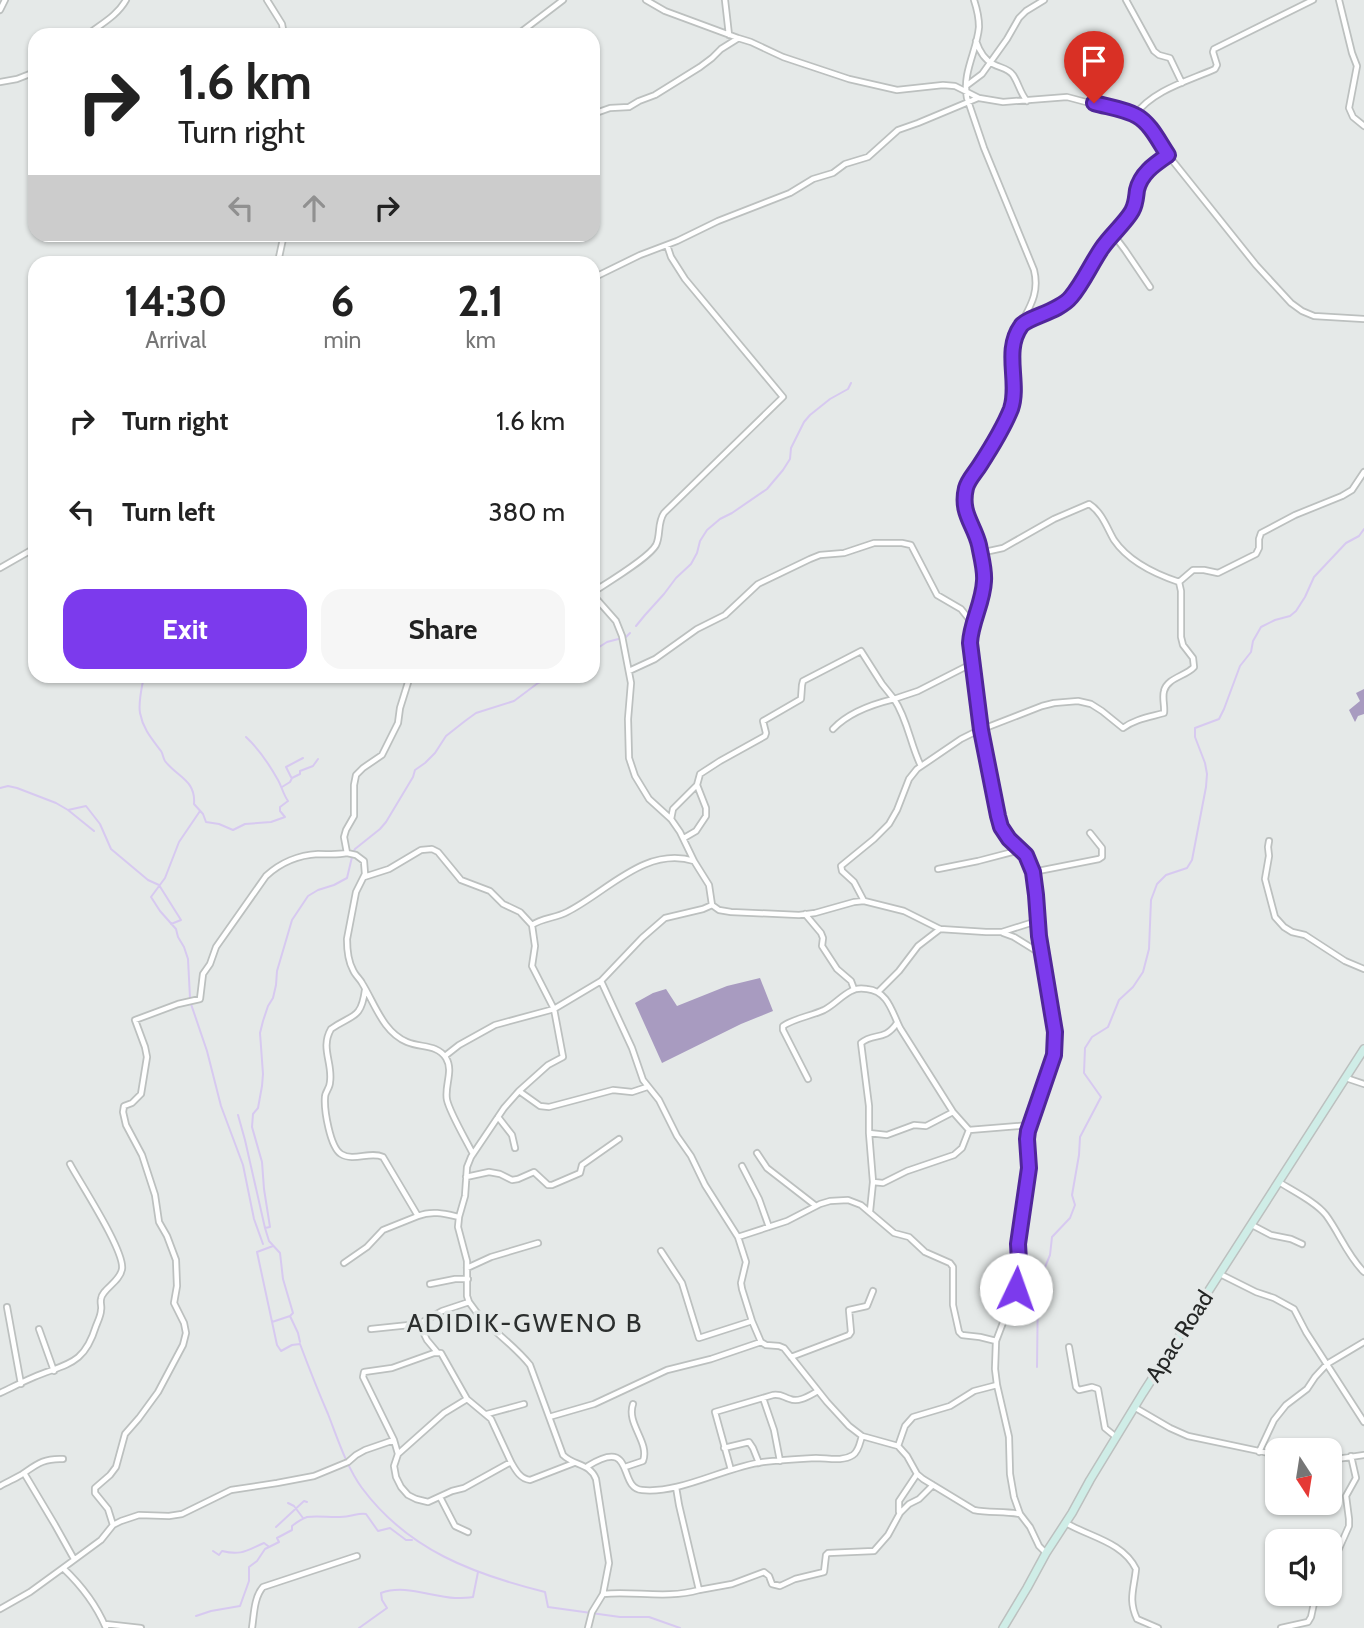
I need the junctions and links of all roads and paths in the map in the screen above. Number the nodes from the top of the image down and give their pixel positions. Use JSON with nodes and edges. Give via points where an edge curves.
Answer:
{"nodes":[{"id":1,"x":5,"y":0,"type":"edge"},
{"id":2,"x":126,"y":0,"type":"edge"},
{"id":3,"x":267,"y":0,"type":"edge"},
{"id":4,"x":563,"y":0,"type":"edge"},
{"id":5,"x":646,"y":0,"type":"edge"},
{"id":6,"x":725,"y":0,"type":"edge"},
{"id":7,"x":974,"y":0,"type":"edge"},
{"id":8,"x":1044,"y":0,"type":"edge"},
{"id":9,"x":1126,"y":0,"type":"edge"},
{"id":10,"x":1313,"y":0,"type":"edge"},
{"id":11,"x":1339,"y":0,"type":"edge"},
{"id":12,"x":0,"y":10,"type":"edge"},
{"id":13,"x":96,"y":28,"type":"edge"},
{"id":14,"x":283,"y":28,"type":"edge"},
{"id":15,"x":526,"y":28,"type":"edge"},
{"id":16,"x":729,"y":35,"type":"junction"},
{"id":17,"x":738,"y":38,"type":"junction"},
{"id":18,"x":976,"y":40,"type":"junction"},
{"id":19,"x":991,"y":63,"type":"junction"},
{"id":20,"x":28,"y":75,"type":"edge"},
{"id":21,"x":0,"y":82,"type":"edge"},
{"id":22,"x":1182,"y":83,"type":"junction"},
{"id":23,"x":965,"y":89,"type":"junction"},
{"id":24,"x":979,"y":98,"type":"junction"},
{"id":25,"x":1027,"y":101,"type":"junction"},
{"id":26,"x":968,"y":103,"type":"junction"},
{"id":27,"x":600,"y":112,"type":"edge"},
{"id":28,"x":1135,"y":114,"type":"junction"},
{"id":29,"x":1364,"y":126,"type":"edge"},
{"id":30,"x":1168,"y":155,"type":"junction"},
{"id":31,"x":1113,"y":234,"type":"junction"},
{"id":32,"x":667,"y":245,"type":"junction"},
{"id":33,"x":600,"y":275,"type":"edge"},
{"id":34,"x":1150,"y":287,"type":"dead end"},
{"id":35,"x":1364,"y":319,"type":"edge"},
{"id":36,"x":1023,"y":323,"type":"junction"},
{"id":37,"x":1364,"y":472,"type":"edge"},
{"id":38,"x":28,"y":552,"type":"edge"},
{"id":39,"x":980,"y":553,"type":"junction"},
{"id":40,"x":0,"y":568,"type":"edge"},
{"id":41,"x":1179,"y":582,"type":"junction"},
{"id":42,"x":600,"y":589,"type":"edge"},
{"id":43,"x":600,"y":603,"type":"edge"},
{"id":44,"x":973,"y":625,"type":"junction"},
{"id":45,"x":972,"y":663,"type":"junction"},
{"id":46,"x":629,"y":671,"type":"junction"},
{"id":47,"x":409,"y":683,"type":"edge"},
{"id":48,"x":894,"y":699,"type":"junction"},
{"id":49,"x":833,"y":729,"type":"dead end"},
{"id":50,"x":981,"y":730,"type":"junction"},
{"id":51,"x":921,"y":766,"type":"junction"},
{"id":52,"x":697,"y":785,"type":"junction"},
{"id":53,"x":671,"y":819,"type":"junction"},
{"id":54,"x":1090,"y":833,"type":"dead end"},
{"id":55,"x":684,"y":838,"type":"junction"},
{"id":56,"x":1269,"y":841,"type":"dead end"},
{"id":57,"x":1021,"y":850,"type":"junction"},
{"id":58,"x":347,"y":853,"type":"junction"},
{"id":59,"x":694,"y":861,"type":"junction"},
{"id":60,"x":938,"y":869,"type":"dead end"},
{"id":61,"x":1033,"y":872,"type":"junction"},
{"id":62,"x":364,"y":877,"type":"junction"},
{"id":63,"x":864,"y":901,"type":"junction"},
{"id":64,"x":712,"y":905,"type":"junction"},
{"id":65,"x":805,"y":914,"type":"junction"},
{"id":66,"x":1037,"y":921,"type":"junction"},
{"id":67,"x":532,"y":925,"type":"junction"},
{"id":68,"x":940,"y":929,"type":"junction"},
{"id":69,"x":1002,"y":932,"type":"junction"},
{"id":70,"x":1043,"y":955,"type":"junction"},
{"id":71,"x":1364,"y":969,"type":"edge"},
{"id":72,"x":601,"y":981,"type":"junction"},
{"id":73,"x":366,"y":989,"type":"junction"},
{"id":74,"x":854,"y":989,"type":"junction"},
{"id":75,"x":878,"y":992,"type":"junction"},
{"id":76,"x":554,"y":1009,"type":"junction"},
{"id":77,"x":897,"y":1023,"type":"junction"},
{"id":78,"x":1364,"y":1049,"type":"edge"},
{"id":79,"x":445,"y":1056,"type":"junction"},
{"id":80,"x":1346,"y":1077,"type":"junction"},
{"id":81,"x":808,"y":1079,"type":"dead end"},
{"id":82,"x":1364,"y":1084,"type":"edge"},
{"id":83,"x":647,"y":1087,"type":"junction"},
{"id":84,"x":519,"y":1091,"type":"junction"},
{"id":85,"x":953,"y":1112,"type":"junction"},
{"id":86,"x":498,"y":1117,"type":"junction"},
{"id":87,"x":1030,"y":1125,"type":"junction"},
{"id":88,"x":969,"y":1130,"type":"junction"},
{"id":89,"x":869,"y":1133,"type":"junction"},
{"id":90,"x":620,"y":1139,"type":"dead end"},
{"id":91,"x":515,"y":1148,"type":"dead end"},
{"id":92,"x":757,"y":1153,"type":"dead end"},
{"id":93,"x":473,"y":1154,"type":"junction"},
{"id":94,"x":70,"y":1164,"type":"dead end"},
{"id":95,"x":742,"y":1166,"type":"dead end"},
{"id":96,"x":466,"y":1177,"type":"junction"},
{"id":97,"x":873,"y":1182,"type":"junction"},
{"id":98,"x":1279,"y":1182,"type":"junction"},
{"id":99,"x":816,"y":1206,"type":"junction"},
{"id":100,"x":870,"y":1211,"type":"junction"},
{"id":101,"x":418,"y":1216,"type":"junction"},
{"id":102,"x":459,"y":1217,"type":"junction"},
{"id":103,"x":1251,"y":1224,"type":"junction"},
{"id":104,"x":769,"y":1227,"type":"junction"},
{"id":105,"x":738,"y":1237,"type":"junction"},
{"id":106,"x":538,"y":1243,"type":"dead end"},
{"id":107,"x":1302,"y":1244,"type":"dead end"},
{"id":108,"x":662,"y":1251,"type":"dead end"},
{"id":109,"x":344,"y":1263,"type":"dead end"},
{"id":110,"x":467,"y":1268,"type":"junction"},
{"id":111,"x":1364,"y":1272,"type":"edge"},
{"id":112,"x":1219,"y":1274,"type":"junction"},
{"id":113,"x":468,"y":1279,"type":"junction"},
{"id":114,"x":430,"y":1283,"type":"dead end"},
{"id":115,"x":873,"y":1291,"type":"dead end"},
{"id":116,"x":469,"y":1301,"type":"junction"},
{"id":117,"x":7,"y":1307,"type":"dead end"},
{"id":118,"x":752,"y":1321,"type":"junction"},
{"id":119,"x":419,"y":1324,"type":"junction"},
{"id":120,"x":39,"y":1329,"type":"dead end"},
{"id":121,"x":370,"y":1329,"type":"dead end"},
{"id":122,"x":996,"y":1341,"type":"junction"},
{"id":123,"x":761,"y":1342,"type":"junction"},
{"id":124,"x":1364,"y":1342,"type":"edge"},
{"id":125,"x":1069,"y":1347,"type":"dead end"},
{"id":126,"x":437,"y":1352,"type":"junction"},
{"id":127,"x":791,"y":1357,"type":"junction"},
{"id":128,"x":1327,"y":1364,"type":"junction"},
{"id":129,"x":54,"y":1371,"type":"junction"},
{"id":130,"x":21,"y":1384,"type":"junction"},
{"id":131,"x":997,"y":1385,"type":"junction"},
{"id":132,"x":818,"y":1391,"type":"junction"},
{"id":133,"x":0,"y":1394,"type":"edge"},
{"id":134,"x":763,"y":1398,"type":"junction"},
{"id":135,"x":467,"y":1399,"type":"junction"},
{"id":136,"x":524,"y":1404,"type":"dead end"},
{"id":137,"x":634,"y":1404,"type":"dead end"},
{"id":138,"x":1134,"y":1407,"type":"junction"},
{"id":139,"x":487,"y":1415,"type":"junction"},
{"id":140,"x":549,"y":1417,"type":"junction"},
{"id":141,"x":1364,"y":1422,"type":"edge"},
{"id":142,"x":862,"y":1436,"type":"junction"},
{"id":143,"x":1117,"y":1437,"type":"junction"},
{"id":144,"x":394,"y":1440,"type":"junction"},
{"id":145,"x":898,"y":1446,"type":"junction"},
{"id":146,"x":724,"y":1448,"type":"junction"},
{"id":147,"x":1259,"y":1452,"type":"junction"},
{"id":148,"x":1265,"y":1453,"type":"edge"},
{"id":149,"x":398,"y":1454,"type":"junction"},
{"id":150,"x":1364,"y":1455,"type":"edge"},
{"id":151,"x":1351,"y":1456,"type":"junction"},
{"id":152,"x":1342,"y":1458,"type":"edge"},
{"id":153,"x":63,"y":1459,"type":"dead end"},
{"id":154,"x":780,"y":1461,"type":"junction"},
{"id":155,"x":511,"y":1462,"type":"junction"},
{"id":156,"x":575,"y":1463,"type":"junction"},
{"id":157,"x":758,"y":1463,"type":"junction"},
{"id":158,"x":588,"y":1466,"type":"junction"},
{"id":159,"x":625,"y":1467,"type":"junction"},
{"id":160,"x":731,"y":1470,"type":"junction"},
{"id":161,"x":24,"y":1473,"type":"junction"},
{"id":162,"x":917,"y":1474,"type":"junction"},
{"id":163,"x":934,"y":1485,"type":"junction"},
{"id":164,"x":0,"y":1486,"type":"edge"},
{"id":165,"x":676,"y":1487,"type":"junction"},
{"id":166,"x":440,"y":1497,"type":"junction"},
{"id":167,"x":900,"y":1513,"type":"junction"},
{"id":168,"x":1020,"y":1514,"type":"junction"},
{"id":169,"x":1065,"y":1522,"type":"junction"},
{"id":170,"x":113,"y":1525,"type":"junction"},
{"id":171,"x":468,"y":1532,"type":"dead end"},
{"id":172,"x":1342,"y":1542,"type":"edge"},
{"id":173,"x":1046,"y":1553,"type":"junction"},
{"id":174,"x":357,"y":1556,"type":"dead end"},
{"id":175,"x":74,"y":1559,"type":"junction"},
{"id":176,"x":63,"y":1568,"type":"junction"},
{"id":177,"x":699,"y":1590,"type":"junction"},
{"id":178,"x":603,"y":1594,"type":"junction"},
{"id":179,"x":1313,"y":1606,"type":"edge"},
{"id":180,"x":0,"y":1609,"type":"edge"},
{"id":181,"x":105,"y":1626,"type":"edge"},
{"id":182,"x":141,"y":1628,"type":"edge"},
{"id":183,"x":252,"y":1628,"type":"edge"},
{"id":184,"x":588,"y":1628,"type":"edge"},
{"id":185,"x":1003,"y":1628,"type":"edge"},
{"id":186,"x":1158,"y":1628,"type":"edge"},
{"id":187,"x":1281,"y":1628,"type":"edge"}],
"edges":[{"from":1,"to":12,"type":"street"},
{"from":2,"to":13,"type":"street"},
{"from":3,"to":14,"type":"street"},
{"from":4,"to":15,"type":"street"},
{"from":5,"to":16,"type":"street"},
{"from":6,"to":16,"type":"street"},
{"from":7,"to":18,"type":"street","via":[[979,18]]},
{"from":8,"to":19,"type":"street","via":[[1018,18]]},
{"from":9,"to":22,"type":"street","via":[[1154,51],[1170,58]]},
{"from":10,"to":22,"type":"street","via":[[1214,48],[1216,68]]},
{"from":11,"to":29,"type":"street","via":[[1357,66],[1349,108]]},
{"from":16,"to":17,"type":"street"},
{"from":17,"to":23,"type":"street","via":[[849,79],[897,90],[943,85]]},
{"from":17,"to":27,"type":"street","via":[[655,95],[629,107]]},
{"from":18,"to":19,"type":"street"},
{"from":18,"to":23,"type":"street"},
{"from":19,"to":23,"type":"street"},
{"from":19,"to":25,"type":"street","via":[[1010,71]]},
{"from":20,"to":21,"type":"street"},
{"from":22,"to":28,"type":"street","via":[[1150,99]]},
{"from":23,"to":24,"type":"street"},
{"from":23,"to":26,"type":"street"},
{"from":24,"to":25,"type":"street"},
{"from":24,"to":26,"type":"street"},
{"from":25,"to":28,"type":"street","via":[[1067,97]]},
{"from":26,"to":32,"type":"street","via":[[898,130],[868,157],[845,163],[790,193]]},
{"from":26,"to":36,"type":"street","via":[[1037,282]]},
{"from":28,"to":30,"type":"street"},
{"from":30,"to":31,"type":"street","via":[[1143,177],[1132,211]]},
{"from":30,"to":35,"type":"street","via":[[1296,308],[1314,316]]},
{"from":31,"to":34,"type":"street"},
{"from":31,"to":36,"type":"street","via":[[1068,301]]},
{"from":32,"to":33,"type":"street"},
{"from":32,"to":42,"type":"street","via":[[685,279],[783,397],[664,513],[651,553]]},
{"from":36,"to":39,"type":"street","via":[[1013,348],[1011,408],[966,488],[965,507]]},
{"from":37,"to":41,"type":"street","via":[[1348,493],[1261,533],[1256,554],[1219,573],[1193,570]]},
{"from":38,"to":40,"type":"street"},
{"from":39,"to":41,"type":"street","via":[[1003,548],[1089,505],[1127,556]]},
{"from":39,"to":44,"type":"street","via":[[985,578]]},
{"from":41,"to":50,"type":"street","via":[[1181,637],[1194,667],[1165,687],[1164,713],[1123,729],[1091,704],[1068,701]]},
{"from":43,"to":46,"type":"street","via":[[620,627]]},
{"from":44,"to":45,"type":"street"},
{"from":44,"to":46,"type":"street","via":[[961,609],[937,595],[911,545],[874,544],[820,555],[765,580],[725,615]]},
{"from":45,"to":48,"type":"street"},
{"from":45,"to":50,"type":"street"},
{"from":46,"to":53,"type":"street","via":[[629,761],[639,786]]},
{"from":47,"to":58,"type":"street","via":[[398,723],[382,755],[356,775],[354,816],[344,837]]},
{"from":48,"to":49,"type":"street","via":[[864,709]]},
{"from":48,"to":51,"type":"street"},
{"from":48,"to":52,"type":"street","via":[[861,651],[803,681],[801,699],[763,721],[765,736],[700,774]]},
{"from":50,"to":51,"type":"street"},
{"from":50,"to":57,"type":"street","via":[[1001,827]]},
{"from":51,"to":63,"type":"street","via":[[909,779],[889,824],[841,866]]},
{"from":52,"to":53,"type":"street","via":[[677,804]]},
{"from":52,"to":55,"type":"street","via":[[706,816],[696,831]]},
{"from":53,"to":55,"type":"street"},
{"from":54,"to":61,"type":"street","via":[[1102,848],[1099,859]]},
{"from":55,"to":59,"type":"street"},
{"from":56,"to":71,"type":"street","via":[[1265,879],[1275,917],[1292,932],[1306,935]]},
{"from":57,"to":60,"type":"street"},
{"from":57,"to":61,"type":"street"},
{"from":58,"to":62,"type":"street","via":[[364,861]]},
{"from":58,"to":170,"type":"street","via":[[302,857],[276,868],[216,947],[203,974],[200,999],[135,1020],[147,1057],[141,1094],[124,1106],[123,1112],[176,1260],[174,1303],[186,1333],[158,1392],[125,1434],[116,1467],[95,1488]]},
{"from":59,"to":64,"type":"street","via":[[709,885]]},
{"from":59,"to":67,"type":"street","via":[[672,858],[641,866],[566,912]]},
{"from":61,"to":66,"type":"street"},
{"from":62,"to":67,"type":"street","via":[[432,849],[461,880],[490,891]]},
{"from":62,"to":73,"type":"street","via":[[356,892],[346,940],[352,968]]},
{"from":63,"to":65,"type":"street"},
{"from":63,"to":68,"type":"street","via":[[904,911]]},
{"from":64,"to":65,"type":"street","via":[[731,912]]},
{"from":64,"to":72,"type":"street","via":[[665,918]]},
{"from":65,"to":74,"type":"street","via":[[821,933],[822,946],[836,969]]},
{"from":66,"to":69,"type":"street"},
{"from":66,"to":70,"type":"street"},
{"from":67,"to":76,"type":"street","via":[[532,966]]},
{"from":68,"to":69,"type":"street"},
{"from":68,"to":75,"type":"street","via":[[918,946]]},
{"from":69,"to":70,"type":"street"},
{"from":70,"to":87,"type":"street","via":[[1055,1032],[1054,1055]]},
{"from":72,"to":76,"type":"street"},
{"from":72,"to":83,"type":"street"},
{"from":73,"to":79,"type":"street","via":[[394,1033]]},
{"from":73,"to":101,"type":"street","via":[[358,1013],[328,1035],[331,1082],[325,1097],[330,1135],[342,1154],[383,1157]]},
{"from":74,"to":75,"type":"street"},
{"from":74,"to":81,"type":"street","via":[[828,1007],[783,1026]]},
{"from":75,"to":77,"type":"street"},
{"from":76,"to":79,"type":"street","via":[[495,1025]]},
{"from":76,"to":84,"type":"street","via":[[563,1058]]},
{"from":77,"to":85,"type":"street"},
{"from":77,"to":89,"type":"street","via":[[886,1034],[861,1043]]},
{"from":78,"to":80,"type":"main road","name":"Apac Road"},
{"from":79,"to":93,"type":"street","via":[[448,1103]]},
{"from":80,"to":82,"type":"street"},
{"from":80,"to":98,"type":"main road","name":"Apac Road"},
{"from":83,"to":84,"type":"street","via":[[628,1093],[613,1090],[549,1107]]},
{"from":83,"to":105,"type":"street","via":[[659,1100]]},
{"from":84,"to":86,"type":"street"},
{"from":85,"to":88,"type":"street"},
{"from":85,"to":89,"type":"street","via":[[926,1126],[914,1125],[891,1134]]},
{"from":86,"to":91,"type":"street","via":[[511,1133]]},
{"from":86,"to":93,"type":"street"},
{"from":87,"to":88,"type":"street"},
{"from":87,"to":122,"type":"street","via":[[1018,1251],[1020,1278]]},
{"from":88,"to":97,"type":"street","via":[[954,1155],[883,1183]]},
{"from":89,"to":97,"type":"street"},
{"from":90,"to":96,"type":"street","via":[[582,1164],[580,1173],[552,1185],[534,1172],[518,1180],[489,1172]]},
{"from":92,"to":99,"type":"street","via":[[767,1168]]},
{"from":93,"to":96,"type":"street"},
{"from":94,"to":129,"type":"street","via":[[106,1225],[122,1268],[103,1294],[100,1315],[84,1352]]},
{"from":95,"to":104,"type":"street"},
{"from":96,"to":102,"type":"street"},
{"from":97,"to":100,"type":"street"},
{"from":98,"to":103,"type":"main road","name":"Apac Road"},
{"from":98,"to":111,"type":"street","via":[[1325,1213]]},
{"from":99,"to":100,"type":"street","via":[[848,1200]]},
{"from":99,"to":104,"type":"street"},
{"from":100,"to":122,"type":"street","via":[[894,1233],[909,1237],[925,1252],[950,1263],[959,1332]]},
{"from":101,"to":102,"type":"street"},
{"from":101,"to":109,"type":"street","via":[[383,1230]]},
{"from":102,"to":110,"type":"street"},
{"from":103,"to":107,"type":"street"},
{"from":103,"to":112,"type":"main road","name":"Apac Road"},
{"from":104,"to":105,"type":"street"},
{"from":105,"to":118,"type":"street","via":[[746,1262],[741,1285]]},
{"from":106,"to":110,"type":"street"},
{"from":108,"to":118,"type":"street","via":[[682,1283],[699,1338]]},
{"from":110,"to":113,"type":"street"},
{"from":112,"to":128,"type":"street","via":[[1291,1307]]},
{"from":112,"to":138,"type":"main road","name":"Apac Road"},
{"from":113,"to":114,"type":"street"},
{"from":113,"to":116,"type":"street"},
{"from":115,"to":127,"type":"street","via":[[867,1306],[849,1310],[849,1335]]},
{"from":116,"to":119,"type":"street"},
{"from":116,"to":140,"type":"street","via":[[530,1365]]},
{"from":117,"to":130,"type":"street"},
{"from":118,"to":123,"type":"street"},
{"from":119,"to":121,"type":"street"},
{"from":119,"to":126,"type":"street"},
{"from":120,"to":129,"type":"street"},
{"from":122,"to":131,"type":"street"},
{"from":123,"to":127,"type":"street","via":[[782,1347]]},
{"from":123,"to":140,"type":"street","via":[[667,1370],[594,1404]]},
{"from":124,"to":128,"type":"street"},
{"from":125,"to":143,"type":"street","via":[[1076,1387],[1098,1389],[1105,1428]]},
{"from":126,"to":135,"type":"street","via":[[442,1353]]},
{"from":126,"to":144,"type":"street","via":[[363,1374]]},
{"from":127,"to":132,"type":"street"},
{"from":128,"to":141,"type":"street"},
{"from":128,"to":147,"type":"street","via":[[1307,1390],[1279,1412]]},
{"from":129,"to":130,"type":"street"},
{"from":130,"to":133,"type":"street"},
{"from":131,"to":145,"type":"street","via":[[908,1421]]},
{"from":131,"to":168,"type":"street"},
{"from":132,"to":134,"type":"street","via":[[797,1400],[781,1394]]},
{"from":132,"to":142,"type":"street"},
{"from":134,"to":146,"type":"street","via":[[715,1412]]},
{"from":134,"to":154,"type":"street"},
{"from":135,"to":139,"type":"street"},
{"from":135,"to":149,"type":"street"},
{"from":136,"to":139,"type":"street"},
{"from":137,"to":159,"type":"street","via":[[633,1420],[645,1456]]},
{"from":138,"to":143,"type":"main road","name":"Apac Road"},
{"from":138,"to":147,"type":"street","via":[[1188,1436]]},
{"from":139,"to":155,"type":"street"},
{"from":140,"to":156,"type":"street","via":[[561,1452]]},
{"from":142,"to":145,"type":"street"},
{"from":142,"to":154,"type":"street","via":[[852,1456]]},
{"from":143,"to":169,"type":"main road","name":"Apac Road"},
{"from":144,"to":149,"type":"street"},
{"from":144,"to":170,"type":"street","via":[[314,1476],[231,1490],[182,1514],[139,1515]]},
{"from":145,"to":162,"type":"street"},
{"from":146,"to":157,"type":"street","via":[[749,1442]]},
{"from":146,"to":160,"type":"street"},
{"from":147,"to":148,"type":"street"},
{"from":149,"to":166,"type":"street","via":[[395,1471],[405,1492],[425,1502]]},
{"from":150,"to":151,"type":"street"},
{"from":151,"to":152,"type":"street"},
{"from":151,"to":172,"type":"street","via":[[1356,1478],[1346,1496],[1349,1526]]},
{"from":153,"to":161,"type":"street","via":[[36,1463]]},
{"from":154,"to":157,"type":"street"},
{"from":155,"to":156,"type":"street","via":[[530,1480]]},
{"from":155,"to":166,"type":"street"},
{"from":156,"to":158,"type":"street"},
{"from":157,"to":160,"type":"street"},
{"from":158,"to":159,"type":"street","via":[[614,1457]]},
{"from":158,"to":178,"type":"street","via":[[595,1474],[610,1563]]},
{"from":159,"to":165,"type":"street","via":[[632,1486],[639,1490]]},
{"from":160,"to":165,"type":"street"},
{"from":161,"to":164,"type":"street"},
{"from":161,"to":175,"type":"street"},
{"from":162,"to":163,"type":"street"},
{"from":162,"to":167,"type":"street","via":[[899,1501]]},
{"from":163,"to":167,"type":"street"},
{"from":163,"to":168,"type":"street","via":[[974,1510]]},
{"from":165,"to":177,"type":"street"},
{"from":166,"to":171,"type":"street","via":[[455,1526]]},
{"from":167,"to":177,"type":"street","via":[[876,1550],[828,1553],[824,1572],[777,1586],[764,1572]]},
{"from":168,"to":173,"type":"street"},
{"from":169,"to":173,"type":"main road","name":"Apac Road"},
{"from":169,"to":186,"type":"street","via":[[1114,1545],[1129,1558],[1136,1569],[1133,1610],[1137,1619]]},
{"from":170,"to":175,"type":"street"},
{"from":173,"to":185,"type":"main road","name":"Apac Road"},
{"from":174,"to":183,"type":"street","via":[[262,1587]]},
{"from":175,"to":176,"type":"street"},
{"from":176,"to":180,"type":"street"},
{"from":176,"to":181,"type":"street","via":[[83,1589]]},
{"from":177,"to":178,"type":"street","via":[[673,1595]]},
{"from":178,"to":184,"type":"street"},
{"from":179,"to":187,"type":"street","via":[[1308,1622]]},
{"from":181,"to":182,"type":"street"}]}
